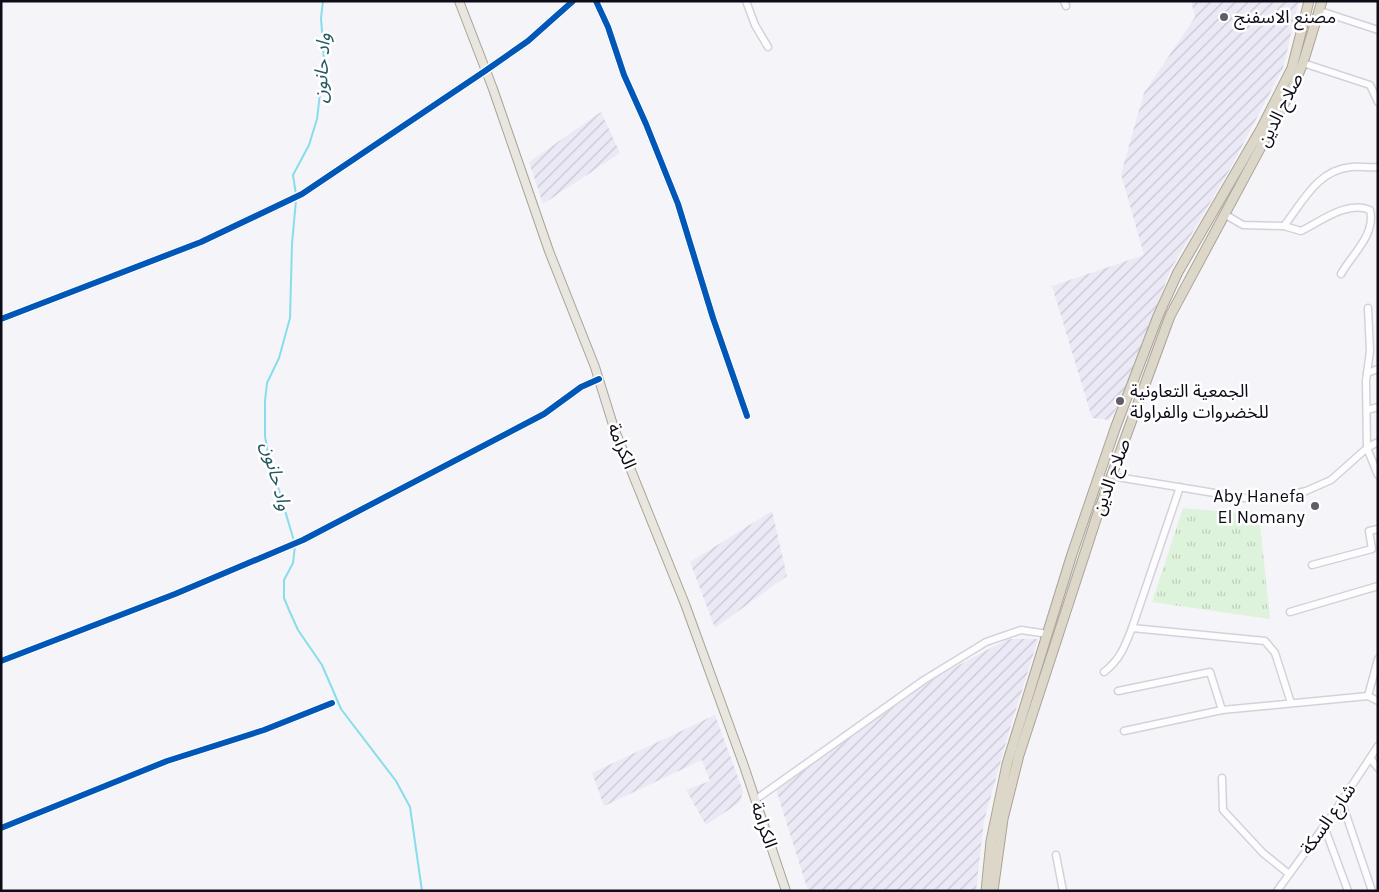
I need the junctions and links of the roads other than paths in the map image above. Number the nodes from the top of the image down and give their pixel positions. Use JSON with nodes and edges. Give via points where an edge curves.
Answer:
{"nodes":[{"id":1,"x":459,"y":1,"type":"edge"},
{"id":2,"x":574,"y":1,"type":"edge"},
{"id":3,"x":596,"y":1,"type":"edge"},
{"id":4,"x":746,"y":1,"type":"edge"},
{"id":5,"x":1309,"y":1,"type":"edge"},
{"id":6,"x":1322,"y":1,"type":"edge"},
{"id":7,"x":1320,"y":11,"type":"junction"},
{"id":8,"x":1378,"y":30,"type":"edge"},
{"id":9,"x":768,"y":47,"type":"dead end"},
{"id":10,"x":1303,"y":63,"type":"junction"},
{"id":11,"x":485,"y":72,"type":"junction"},
{"id":12,"x":1378,"y":102,"type":"edge"},
{"id":13,"x":1378,"y":167,"type":"edge"},
{"id":14,"x":1224,"y":214,"type":"junction"},
{"id":15,"x":1284,"y":226,"type":"junction"},
{"id":16,"x":1341,"y":274,"type":"dead end"},
{"id":17,"x":1368,"y":308,"type":"dead end"},
{"id":18,"x":1,"y":319,"type":"edge"},
{"id":19,"x":1378,"y":327,"type":"edge"},
{"id":20,"x":1369,"y":330,"type":"junction"},
{"id":21,"x":1378,"y":369,"type":"edge"},
{"id":22,"x":1367,"y":373,"type":"junction"},
{"id":23,"x":598,"y":379,"type":"junction"},
{"id":24,"x":1378,"y":406,"type":"edge"},
{"id":25,"x":1367,"y":410,"type":"junction"},
{"id":26,"x":747,"y":416,"type":"dead end"},
{"id":27,"x":1378,"y":442,"type":"edge"},
{"id":28,"x":1366,"y":448,"type":"junction"},
{"id":29,"x":1378,"y":475,"type":"edge"},
{"id":30,"x":1111,"y":476,"type":"junction"},
{"id":31,"x":1180,"y":487,"type":"junction"},
{"id":32,"x":1378,"y":529,"type":"edge"},
{"id":33,"x":1312,"y":565,"type":"dead end"},
{"id":34,"x":1378,"y":586,"type":"edge"},
{"id":35,"x":1290,"y":612,"type":"dead end"},
{"id":36,"x":1132,"y":628,"type":"junction"},
{"id":37,"x":1048,"y":634,"type":"junction"},
{"id":38,"x":1378,"y":659,"type":"edge"},
{"id":39,"x":1,"y":661,"type":"edge"},
{"id":40,"x":1104,"y":672,"type":"dead end"},
{"id":41,"x":1118,"y":690,"type":"dead end"},
{"id":42,"x":1368,"y":696,"type":"junction"},
{"id":43,"x":1378,"y":701,"type":"edge"},
{"id":44,"x":332,"y":703,"type":"dead end"},
{"id":45,"x":1291,"y":703,"type":"junction"},
{"id":46,"x":1222,"y":710,"type":"junction"},
{"id":47,"x":1124,"y":731,"type":"dead end"},
{"id":48,"x":1378,"y":746,"type":"edge"},
{"id":49,"x":1370,"y":758,"type":"junction"},
{"id":50,"x":1378,"y":768,"type":"edge"},
{"id":51,"x":1222,"y":778,"type":"dead end"},
{"id":52,"x":756,"y":800,"type":"junction"},
{"id":53,"x":1342,"y":800,"type":"junction"},
{"id":54,"x":1324,"y":826,"type":"junction"},
{"id":55,"x":1,"y":828,"type":"edge"},
{"id":56,"x":1056,"y":856,"type":"dead end"},
{"id":57,"x":1289,"y":874,"type":"junction"},
{"id":58,"x":786,"y":891,"type":"edge"},
{"id":59,"x":986,"y":891,"type":"edge"},
{"id":60,"x":993,"y":891,"type":"edge"},
{"id":61,"x":1063,"y":891,"type":"edge"},
{"id":62,"x":1277,"y":891,"type":"edge"},
{"id":63,"x":1348,"y":891,"type":"edge"},
{"id":64,"x":1372,"y":891,"type":"edge"}],
"edges":[{"from":1,"to":11,"type":"main road","name":"الكرامة"},
{"from":2,"to":11,"type":"street","via":[[528,41]]},
{"from":3,"to":26,"type":"street","via":[[678,204]]},
{"from":4,"to":9,"type":"street"},
{"from":5,"to":37,"type":"highway","name":"صلاح الدين","via":[[1292,68],[1178,272],[1158,316],[1110,442]]},
{"from":6,"to":7,"type":"highway","name":"صلاح الدين"},
{"from":7,"to":8,"type":"street"},
{"from":7,"to":10,"type":"highway","name":"صلاح الدين"},
{"from":10,"to":12,"type":"street","via":[[1370,85]]},
{"from":10,"to":14,"type":"highway","name":"صلاح الدين"},
{"from":11,"to":18,"type":"street","via":[[302,194],[201,242]]},
{"from":11,"to":23,"type":"main road","name":"الكرامة"},
{"from":13,"to":15,"type":"street","via":[[1350,167],[1332,172],[1310,189]]},
{"from":14,"to":15,"type":"street","via":[[1243,225]]},
{"from":14,"to":30,"type":"highway","name":"صلاح الدين","via":[[1170,316]]},
{"from":15,"to":16,"type":"street","via":[[1301,231],[1347,208],[1370,210],[1372,221],[1367,237]]},
{"from":17,"to":20,"type":"street"},
{"from":19,"to":20,"type":"street"},
{"from":20,"to":22,"type":"street"},
{"from":21,"to":22,"type":"street"},
{"from":22,"to":25,"type":"street"},
{"from":23,"to":39,"type":"street","via":[[581,387],[544,414],[300,541],[175,594]]},
{"from":23,"to":52,"type":"main road","name":"الكرامة"},
{"from":24,"to":25,"type":"street"},
{"from":25,"to":28,"type":"street"},
{"from":27,"to":28,"type":"street"},
{"from":28,"to":29,"type":"street"},
{"from":28,"to":31,"type":"street","via":[[1331,480],[1281,497],[1245,498]]},
{"from":30,"to":31,"type":"street"},
{"from":30,"to":60,"type":"highway","name":"صلاح الدين","via":[[1019,755],[1003,819]]},
{"from":31,"to":36,"type":"street"},
{"from":32,"to":33,"type":"street","via":[[1369,531],[1372,549]]},
{"from":34,"to":35,"type":"street"},
{"from":36,"to":40,"type":"street","via":[[1115,664]]},
{"from":36,"to":45,"type":"street","via":[[1265,640],[1274,653]]},
{"from":37,"to":52,"type":"street","via":[[1021,630],[986,642],[924,680]]},
{"from":37,"to":59,"type":"highway","name":"صلاح الدين","via":[[1007,764],[991,841]]},
{"from":38,"to":42,"type":"street"},
{"from":41,"to":46,"type":"street","via":[[1210,672]]},
{"from":42,"to":43,"type":"street"},
{"from":42,"to":45,"type":"street"},
{"from":44,"to":55,"type":"street","via":[[264,730],[167,761]]},
{"from":45,"to":46,"type":"street"},
{"from":46,"to":47,"type":"street"},
{"from":48,"to":49,"type":"street","name":"شارع السكة"},
{"from":49,"to":50,"type":"street"},
{"from":49,"to":53,"type":"street","name":"شارع السكة"},
{"from":51,"to":57,"type":"street","via":[[1223,810],[1263,853]]},
{"from":52,"to":58,"type":"main road","name":"الكرامة"},
{"from":53,"to":54,"type":"street","name":"شارع السكة"},
{"from":53,"to":64,"type":"street"},
{"from":54,"to":57,"type":"street","name":"شارع السكة"},
{"from":54,"to":63,"type":"street"},
{"from":56,"to":61,"type":"street"},
{"from":57,"to":62,"type":"street","name":"شارع السكة"}]}
